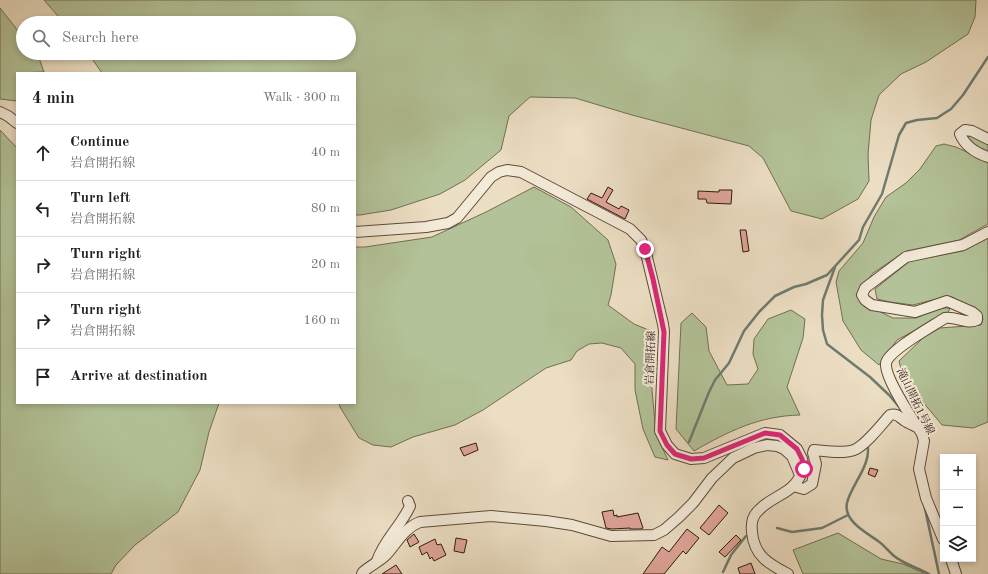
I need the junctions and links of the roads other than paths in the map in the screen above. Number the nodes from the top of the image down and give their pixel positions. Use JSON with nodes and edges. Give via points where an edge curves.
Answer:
{"nodes":[{"id":1,"x":0,"y":112,"type":"edge"},
{"id":2,"x":16,"y":122,"type":"edge"},
{"id":3,"x":988,"y":139,"type":"edge"},
{"id":4,"x":988,"y":157,"type":"edge"},
{"id":5,"x":356,"y":232,"type":"edge"},
{"id":6,"x":988,"y":232,"type":"edge"},
{"id":7,"x":917,"y":427,"type":"junction"},
{"id":8,"x":800,"y":475,"type":"junction"},
{"id":9,"x":793,"y":486,"type":"junction"},
{"id":10,"x":408,"y":501,"type":"dead end"},
{"id":11,"x":940,"y":532,"type":"edge"},
{"id":12,"x":377,"y":561,"type":"junction"},
{"id":13,"x":952,"y":562,"type":"edge"},
{"id":14,"x":362,"y":574,"type":"edge"},
{"id":15,"x":788,"y":574,"type":"edge"},
{"id":16,"x":956,"y":574,"type":"edge"}],
"edges":[{"from":1,"to":2,"type":"street"},
{"from":3,"to":4,"type":"street","via":[[972,131],[965,130],[960,134],[969,147]]},
{"from":5,"to":8,"type":"street","name":"岩倉開拓線","via":[[448,223],[456,218],[491,178],[499,172],[508,170],[521,172],[630,229],[641,240],[645,249],[663,324],[660,431],[667,445],[675,454],[691,459],[704,458],[765,433],[780,435],[797,449],[802,459],[804,469]]},
{"from":6,"to":7,"type":"street","name":"滝山開拓1号線","via":[[963,245],[906,258],[865,288],[862,295],[864,300],[872,305],[915,312],[947,301],[977,316],[977,320],[969,322],[945,318],[890,355],[886,363],[888,375]]},
{"from":7,"to":9,"type":"street","via":[[893,414],[854,450],[814,450],[816,464],[812,484],[804,489]]},
{"from":7,"to":11,"type":"street","name":"滝山開拓1号線","via":[[924,441],[919,469],[926,498]]},
{"from":8,"to":9,"type":"street","name":"岩倉開拓線"},
{"from":8,"to":12,"type":"street","via":[[792,456],[784,449],[767,445],[733,458],[679,517],[654,535],[611,536],[546,521],[491,516],[469,517],[412,525],[386,555]]},
{"from":9,"to":15,"type":"street","name":"岩倉開拓線","via":[[760,509],[753,516],[751,525],[752,540],[758,553]]},
{"from":10,"to":12,"type":"street","via":[[410,506],[406,514],[380,551]]},
{"from":12,"to":14,"type":"street"},
{"from":13,"to":16,"type":"street"}]}
